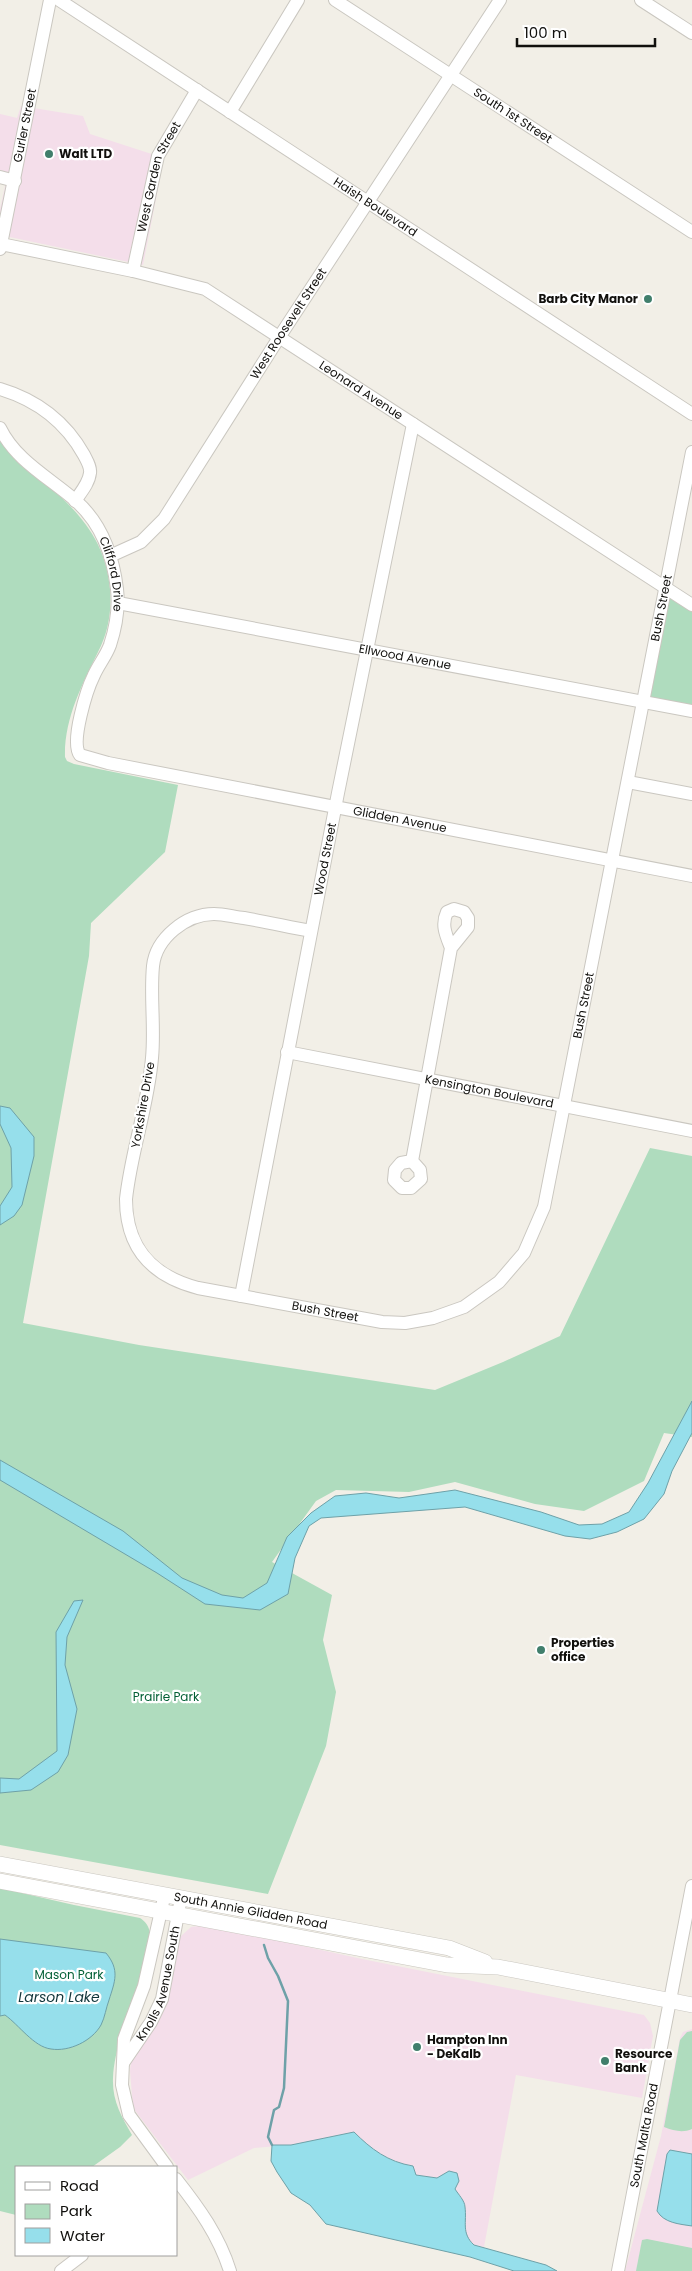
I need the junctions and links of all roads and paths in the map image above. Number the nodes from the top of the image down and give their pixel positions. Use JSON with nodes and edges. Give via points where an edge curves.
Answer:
{"nodes":[{"id":1,"x":50,"y":0,"type":"edge"},
{"id":2,"x":59,"y":0,"type":"edge"},
{"id":3,"x":298,"y":0,"type":"edge"},
{"id":4,"x":335,"y":0,"type":"edge"},
{"id":5,"x":500,"y":0,"type":"edge"},
{"id":6,"x":641,"y":0,"type":"edge"},
{"id":7,"x":692,"y":33,"type":"edge"},
{"id":8,"x":450,"y":75,"type":"junction"},
{"id":9,"x":197,"y":90,"type":"junction"},
{"id":10,"x":230,"y":112,"type":"junction"},
{"id":11,"x":0,"y":177,"type":"edge"},
{"id":12,"x":15,"y":180,"type":"junction"},
{"id":13,"x":368,"y":202,"type":"junction"},
{"id":14,"x":692,"y":232,"type":"edge"},
{"id":15,"x":1,"y":247,"type":"edge"},
{"id":16,"x":133,"y":271,"type":"junction"},
{"id":17,"x":280,"y":336,"type":"junction"},
{"id":18,"x":0,"y":389,"type":"edge"},
{"id":19,"x":692,"y":414,"type":"edge"},
{"id":20,"x":413,"y":424,"type":"junction"},
{"id":21,"x":0,"y":428,"type":"edge"},
{"id":22,"x":692,"y":452,"type":"edge"},
{"id":23,"x":76,"y":500,"type":"junction"},
{"id":24,"x":110,"y":556,"type":"junction"},
{"id":25,"x":665,"y":586,"type":"junction"},
{"id":26,"x":118,"y":603,"type":"junction"},
{"id":27,"x":692,"y":605,"type":"edge"},
{"id":28,"x":368,"y":649,"type":"junction"},
{"id":29,"x":643,"y":702,"type":"junction"},
{"id":30,"x":692,"y":711,"type":"edge"},
{"id":31,"x":108,"y":763,"type":"joint"},
{"id":32,"x":628,"y":782,"type":"junction"},
{"id":33,"x":692,"y":794,"type":"edge"},
{"id":34,"x":336,"y":807,"type":"junction"},
{"id":35,"x":613,"y":860,"type":"junction"},
{"id":36,"x":692,"y":876,"type":"edge"},
{"id":37,"x":311,"y":931,"type":"junction"},
{"id":38,"x":451,"y":948,"type":"dead end"},
{"id":39,"x":288,"y":1052,"type":"junction"},
{"id":40,"x":427,"y":1080,"type":"junction"},
{"id":41,"x":563,"y":1106,"type":"junction"},
{"id":42,"x":692,"y":1131,"type":"edge"},
{"id":43,"x":412,"y":1161,"type":"dead end"},
{"id":44,"x":241,"y":1296,"type":"junction"},
{"id":45,"x":0,"y":1864,"type":"edge"},
{"id":46,"x":0,"y":1881,"type":"edge"},
{"id":47,"x":692,"y":1886,"type":"edge"},
{"id":48,"x":165,"y":1895,"type":"junction"},
{"id":49,"x":181,"y":1898,"type":"junction"},
{"id":50,"x":162,"y":1911,"type":"junction"},
{"id":51,"x":178,"y":1914,"type":"junction"},
{"id":52,"x":498,"y":1967,"type":"junction"},
{"id":53,"x":670,"y":2000,"type":"junction"},
{"id":54,"x":692,"y":2005,"type":"edge"},
{"id":55,"x":123,"y":2063,"type":"junction"},
{"id":56,"x":166,"y":2166,"type":"edge"},
{"id":57,"x":178,"y":2184,"type":"edge"},
{"id":58,"x":81,"y":2256,"type":"edge"},
{"id":59,"x":61,"y":2271,"type":"edge"},
{"id":60,"x":230,"y":2271,"type":"edge"},
{"id":61,"x":618,"y":2271,"type":"edge"}],
"edges":[{"from":1,"to":12,"type":"street","name":"Gurler Street"},
{"from":2,"to":9,"type":"street","name":"Haish Boulevard"},
{"from":3,"to":10,"type":"street"},
{"from":4,"to":8,"type":"street","name":"South 1st Street"},
{"from":5,"to":8,"type":"street","name":"West Roosevelt Street"},
{"from":6,"to":7,"type":"street"},
{"from":8,"to":13,"type":"street","name":"West Roosevelt Street"},
{"from":8,"to":14,"type":"street","name":"South 1st Street"},
{"from":9,"to":10,"type":"street","name":"Haish Boulevard"},
{"from":9,"to":16,"type":"street","name":"West Garden Street","via":[[158,156]]},
{"from":10,"to":13,"type":"street","name":"Haish Boulevard"},
{"from":11,"to":12,"type":"street"},
{"from":12,"to":15,"type":"street","name":"Gurler Street"},
{"from":13,"to":17,"type":"street","name":"West Roosevelt Street"},
{"from":13,"to":19,"type":"street","name":"Haish Boulevard"},
{"from":15,"to":16,"type":"street","name":"Leonard Avenue"},
{"from":16,"to":17,"type":"street","name":"Leonard Avenue","via":[[205,289]]},
{"from":17,"to":20,"type":"street","name":"Leonard Avenue"},
{"from":17,"to":24,"type":"street","name":"West Roosevelt Street","via":[[159,526],[141,542]]},
{"from":18,"to":23,"type":"street","via":[[36,403],[51,414],[76,442],[91,468],[89,480]]},
{"from":20,"to":25,"type":"street","name":"Leonard Avenue"},
{"from":20,"to":28,"type":"street","name":"Wood Street"},
{"from":21,"to":23,"type":"street","name":"Clifford Drive","via":[[27,462]]},
{"from":22,"to":25,"type":"street","name":"Bush Street"},
{"from":23,"to":24,"type":"street","name":"Clifford Drive","via":[[95,524]]},
{"from":24,"to":26,"type":"street","name":"Clifford Drive"},
{"from":25,"to":27,"type":"street","name":"Leonard Avenue"},
{"from":25,"to":29,"type":"street","name":"Bush Street"},
{"from":26,"to":28,"type":"street","name":"Ellwood Avenue"},
{"from":26,"to":31,"type":"street","name":"Clifford Drive","via":[[110,644],[84,703],[77,737],[80,755]]},
{"from":28,"to":29,"type":"street","name":"Ellwood Avenue"},
{"from":28,"to":34,"type":"street","name":"Wood Street"},
{"from":29,"to":30,"type":"street","name":"Ellwood Avenue"},
{"from":29,"to":32,"type":"street","name":"Bush Street"},
{"from":31,"to":34,"type":"street","name":"Glidden Avenue"},
{"from":32,"to":33,"type":"street"},
{"from":32,"to":35,"type":"street","name":"Bush Street"},
{"from":34,"to":35,"type":"street","name":"Glidden Avenue"},
{"from":34,"to":37,"type":"street","name":"Wood Street"},
{"from":35,"to":36,"type":"street","name":"Glidden Avenue"},
{"from":35,"to":41,"type":"street","name":"Bush Street"},
{"from":37,"to":39,"type":"street","name":"Wood Street"},
{"from":37,"to":44,"type":"street","name":"Yorkshire Drive","via":[[206,914],[184,923],[170,934],[160,946],[153,964],[150,1081],[126,1199],[130,1232],[142,1256],[162,1274],[185,1284]]},
{"from":38,"to":40,"type":"street"},
{"from":39,"to":40,"type":"street","name":"Kensington Boulevard"},
{"from":39,"to":44,"type":"street","name":"Wood Street"},
{"from":40,"to":41,"type":"street","name":"Kensington Boulevard"},
{"from":40,"to":43,"type":"street"},
{"from":41,"to":42,"type":"street","name":"Kensington Boulevard"},
{"from":41,"to":44,"type":"street","name":"Bush Street","via":[[544,1207],[533,1236],[509,1272],[470,1304],[433,1318],[389,1323]]},
{"from":45,"to":48,"type":"main road","name":"South Annie Glidden Road"},
{"from":46,"to":50,"type":"main road","name":"South Annie Glidden Road"},
{"from":47,"to":53,"type":"street","name":"South Malta Road"},
{"from":48,"to":49,"type":"main road","name":"South Annie Glidden Road"},
{"from":48,"to":50,"type":"street","name":"Knolls Avenue South"},
{"from":49,"to":51,"type":"street","name":"Knolls Avenue South"},
{"from":49,"to":52,"type":"main road","name":"South Annie Glidden Road","via":[[449,1948]]},
{"from":50,"to":51,"type":"main road","name":"South Annie Glidden Road"},
{"from":50,"to":55,"type":"street","name":"Knolls Avenue South","via":[[144,1986],[124,2039]]},
{"from":51,"to":52,"type":"main road","name":"South Annie Glidden Road","via":[[447,1965]]},
{"from":51,"to":55,"type":"street","name":"Knolls Avenue South","via":[[162,1999],[151,2022]]},
{"from":52,"to":53,"type":"main road","name":"South Annie Glidden Road"},
{"from":53,"to":54,"type":"main road","name":"South Annie Glidden Road"},
{"from":53,"to":61,"type":"street","name":"South Malta Road"},
{"from":55,"to":56,"type":"street","name":"Knolls Avenue South","via":[[123,2095],[129,2115]]},
{"from":57,"to":60,"type":"street","via":[[207,2220],[220,2242]]},
{"from":58,"to":59,"type":"street"}]}
